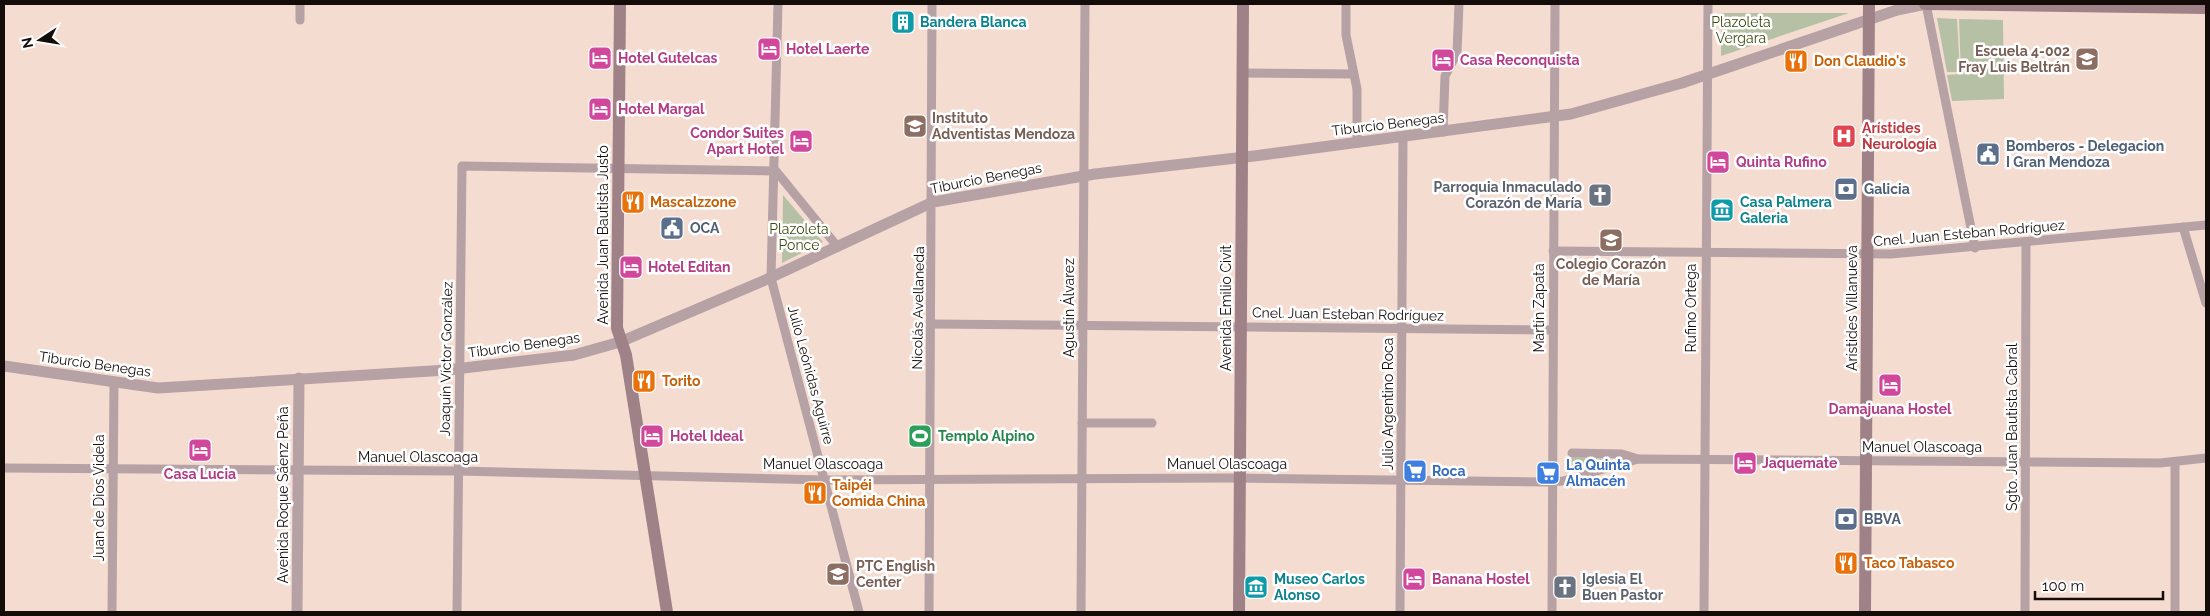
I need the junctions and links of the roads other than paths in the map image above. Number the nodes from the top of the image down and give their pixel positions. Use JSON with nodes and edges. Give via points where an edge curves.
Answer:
{"nodes":[{"id":1,"x":300,"y":4,"type":"edge"},
{"id":2,"x":620,"y":4,"type":"edge"},
{"id":3,"x":778,"y":4,"type":"edge"},
{"id":4,"x":932,"y":4,"type":"edge"},
{"id":5,"x":1085,"y":4,"type":"edge"},
{"id":6,"x":1243,"y":4,"type":"edge"},
{"id":7,"x":1346,"y":4,"type":"edge"},
{"id":8,"x":1459,"y":4,"type":"edge"},
{"id":9,"x":1555,"y":4,"type":"edge"},
{"id":10,"x":1708,"y":4,"type":"edge"},
{"id":11,"x":1870,"y":4,"type":"edge"},
{"id":12,"x":1925,"y":4,"type":"edge"},
{"id":13,"x":2206,"y":8,"type":"edge"},
{"id":14,"x":300,"y":20,"type":"dead end"},
{"id":15,"x":1869,"y":21,"type":"junction"},
{"id":16,"x":1242,"y":73,"type":"junction"},
{"id":17,"x":1354,"y":74,"type":"junction"},
{"id":18,"x":1707,"y":75,"type":"junction"},
{"id":19,"x":1554,"y":118,"type":"junction"},
{"id":20,"x":1443,"y":132,"type":"junction"},
{"id":21,"x":1403,"y":137,"type":"junction"},
{"id":22,"x":1357,"y":143,"type":"junction"},
{"id":23,"x":1242,"y":157,"type":"junction"},
{"id":24,"x":619,"y":167,"type":"junction"},
{"id":25,"x":774,"y":171,"type":"junction"},
{"id":26,"x":1084,"y":176,"type":"junction"},
{"id":27,"x":933,"y":202,"type":"junction"},
{"id":28,"x":2206,"y":225,"type":"edge"},
{"id":29,"x":2183,"y":227,"type":"junction"},
{"id":30,"x":2026,"y":243,"type":"junction"},
{"id":31,"x":837,"y":246,"type":"junction"},
{"id":32,"x":1975,"y":248,"type":"junction"},
{"id":33,"x":1554,"y":251,"type":"junction"},
{"id":34,"x":1705,"y":254,"type":"junction"},
{"id":35,"x":1868,"y":254,"type":"junction"},
{"id":36,"x":771,"y":278,"type":"junction"},
{"id":37,"x":2206,"y":303,"type":"edge"},
{"id":38,"x":932,"y":324,"type":"junction"},
{"id":39,"x":1083,"y":325,"type":"junction"},
{"id":40,"x":1241,"y":327,"type":"junction"},
{"id":41,"x":1402,"y":328,"type":"junction"},
{"id":42,"x":1553,"y":330,"type":"junction"},
{"id":43,"x":620,"y":342,"type":"junction"},
{"id":44,"x":4,"y":366,"type":"edge"},
{"id":45,"x":459,"y":369,"type":"junction"},
{"id":46,"x":299,"y":378,"type":"junction"},
{"id":47,"x":114,"y":383,"type":"junction"},
{"id":48,"x":1082,"y":423,"type":"junction"},
{"id":49,"x":1152,"y":423,"type":"dead end"},
{"id":50,"x":1572,"y":452,"type":"dead end"},
{"id":51,"x":2206,"y":458,"type":"edge"},
{"id":52,"x":1638,"y":460,"type":"junction"},
{"id":53,"x":1705,"y":460,"type":"junction"},
{"id":54,"x":1866,"y":461,"type":"junction"},
{"id":55,"x":2026,"y":461,"type":"junction"},
{"id":56,"x":2175,"y":462,"type":"junction"},
{"id":57,"x":4,"y":468,"type":"edge"},
{"id":58,"x":113,"y":470,"type":"junction"},
{"id":59,"x":298,"y":471,"type":"junction"},
{"id":60,"x":458,"y":471,"type":"junction"},
{"id":61,"x":645,"y":474,"type":"junction"},
{"id":62,"x":930,"y":478,"type":"junction"},
{"id":63,"x":1082,"y":478,"type":"junction"},
{"id":64,"x":1240,"y":478,"type":"junction"},
{"id":65,"x":824,"y":480,"type":"junction"},
{"id":66,"x":1401,"y":480,"type":"junction"},
{"id":67,"x":1552,"y":482,"type":"junction"},
{"id":68,"x":112,"y":612,"type":"edge"},
{"id":69,"x":297,"y":612,"type":"edge"},
{"id":70,"x":457,"y":612,"type":"edge"},
{"id":71,"x":667,"y":612,"type":"edge"},
{"id":72,"x":859,"y":612,"type":"edge"},
{"id":73,"x":929,"y":612,"type":"edge"},
{"id":74,"x":1081,"y":612,"type":"edge"},
{"id":75,"x":1239,"y":612,"type":"edge"},
{"id":76,"x":1400,"y":612,"type":"edge"},
{"id":77,"x":1552,"y":612,"type":"edge"},
{"id":78,"x":1704,"y":612,"type":"edge"},
{"id":79,"x":1865,"y":612,"type":"edge"},
{"id":80,"x":2025,"y":612,"type":"edge"},
{"id":81,"x":2175,"y":612,"type":"edge"}],
"edges":[{"from":1,"to":14,"type":"street"},
{"from":2,"to":24,"type":"main road","name":"Avenida Juan Bautista Justo"},
{"from":3,"to":25,"type":"street","name":"Julio Leónidas Aguirre"},
{"from":4,"to":27,"type":"street","name":"Nicolás Avellaneda"},
{"from":5,"to":26,"type":"street","name":"Agustín Álvarez"},
{"from":6,"to":16,"type":"main road","name":"Avenida Emilio Civit"},
{"from":7,"to":17,"type":"street","via":[[1346,35]]},
{"from":8,"to":20,"type":"street","via":[[1457,53],[1446,76]]},
{"from":9,"to":19,"type":"street","name":"Martín Zapata"},
{"from":10,"to":18,"type":"street","name":"Rufino Ortega"},
{"from":11,"to":15,"type":"main road","name":"Arístides Villanueva"},
{"from":12,"to":13,"type":"main road"},
{"from":12,"to":15,"type":"street","name":"Tiburcio Benegas"},
{"from":12,"to":32,"type":"street"},
{"from":15,"to":18,"type":"street","name":"Tiburcio Benegas"},
{"from":15,"to":35,"type":"main road","name":"Arístides Villanueva"},
{"from":16,"to":17,"type":"street"},
{"from":16,"to":23,"type":"main road","name":"Avenida Emilio Civit"},
{"from":17,"to":22,"type":"street","via":[[1358,104]]},
{"from":18,"to":19,"type":"street","name":"Tiburcio Benegas"},
{"from":18,"to":34,"type":"street","name":"Rufino Ortega"},
{"from":19,"to":20,"type":"street","name":"Tiburcio Benegas"},
{"from":19,"to":33,"type":"street","name":"Martín Zapata"},
{"from":20,"to":21,"type":"street","name":"Tiburcio Benegas"},
{"from":21,"to":22,"type":"street","name":"Tiburcio Benegas"},
{"from":21,"to":41,"type":"street","name":"Julio Argentino Roca"},
{"from":22,"to":23,"type":"street","name":"Tiburcio Benegas"},
{"from":23,"to":26,"type":"street","name":"Tiburcio Benegas"},
{"from":23,"to":40,"type":"main road","name":"Avenida Emilio Civit"},
{"from":24,"to":25,"type":"street"},
{"from":24,"to":43,"type":"main road","name":"Avenida Juan Bautista Justo","via":[[617,328]]},
{"from":24,"to":45,"type":"street","name":"Joaquín Víctor González","via":[[462,166]]},
{"from":25,"to":31,"type":"street","via":[[780,174]]},
{"from":25,"to":36,"type":"street","name":"Julio Leónidas Aguirre"},
{"from":26,"to":27,"type":"street","name":"Tiburcio Benegas"},
{"from":26,"to":39,"type":"street","name":"Agustín Álvarez"},
{"from":27,"to":31,"type":"street","name":"Tiburcio Benegas"},
{"from":27,"to":38,"type":"street","name":"Nicolás Avellaneda"},
{"from":28,"to":29,"type":"street","name":"Cnel. Juan Esteban Rodríguez"},
{"from":29,"to":30,"type":"street","name":"Cnel. Juan Esteban Rodríguez"},
{"from":29,"to":37,"type":"street"},
{"from":30,"to":32,"type":"street","name":"Cnel. Juan Esteban Rodríguez"},
{"from":30,"to":55,"type":"street","name":"Sgto. Juan Bautista Cabral"},
{"from":31,"to":36,"type":"street","name":"Tiburcio Benegas"},
{"from":32,"to":35,"type":"street","name":"Cnel. Juan Esteban Rodríguez"},
{"from":33,"to":34,"type":"street","name":"Cnel. Juan Esteban Rodríguez"},
{"from":33,"to":42,"type":"street","name":"Martín Zapata"},
{"from":34,"to":35,"type":"street","name":"Cnel. Juan Esteban Rodríguez"},
{"from":34,"to":53,"type":"street","name":"Rufino Ortega"},
{"from":35,"to":54,"type":"main road","name":"Arístides Villanueva"},
{"from":36,"to":43,"type":"street","name":"Tiburcio Benegas"},
{"from":36,"to":65,"type":"street","name":"Julio Leónidas Aguirre"},
{"from":38,"to":39,"type":"street","name":"Cnel. Juan Esteban Rodríguez"},
{"from":38,"to":62,"type":"street","name":"Nicolás Avellaneda"},
{"from":39,"to":40,"type":"street","name":"Cnel. Juan Esteban Rodríguez"},
{"from":39,"to":48,"type":"street","name":"Agustín Álvarez"},
{"from":40,"to":41,"type":"street","name":"Cnel. Juan Esteban Rodríguez"},
{"from":40,"to":64,"type":"main road","name":"Avenida Emilio Civit"},
{"from":41,"to":42,"type":"street","name":"Cnel. Juan Esteban Rodríguez"},
{"from":41,"to":66,"type":"street","name":"Julio Argentino Roca"},
{"from":42,"to":67,"type":"street","name":"Martín Zapata"},
{"from":43,"to":45,"type":"street","name":"Tiburcio Benegas","via":[[574,355]]},
{"from":43,"to":61,"type":"main road","name":"Avenida Juan Bautista Justo","via":[[626,356]]},
{"from":44,"to":47,"type":"street","name":"Tiburcio Benegas"},
{"from":45,"to":46,"type":"street","name":"Tiburcio Benegas"},
{"from":45,"to":60,"type":"street","name":"Joaquín Víctor González"},
{"from":46,"to":47,"type":"street","name":"Tiburcio Benegas","via":[[158,388]]},
{"from":46,"to":59,"type":"street","name":"Avenida Roque Sáenz Peña"},
{"from":47,"to":58,"type":"street","name":"Juan de Dios Videla"},
{"from":48,"to":49,"type":"street"},
{"from":48,"to":63,"type":"street","name":"Agustín Álvarez"},
{"from":50,"to":52,"type":"street","name":"Manuel Olascoaga","via":[[1622,454]]},
{"from":51,"to":56,"type":"street","name":"Manuel Olascoaga"},
{"from":52,"to":53,"type":"street","name":"Manuel Olascoaga"},
{"from":52,"to":67,"type":"street","name":"Manuel Olascoaga"},
{"from":53,"to":54,"type":"street","name":"Manuel Olascoaga"},
{"from":53,"to":78,"type":"street","name":"Rufino Ortega"},
{"from":54,"to":55,"type":"street","name":"Manuel Olascoaga"},
{"from":54,"to":79,"type":"main road","name":"Arístides Villanueva"},
{"from":55,"to":56,"type":"street","name":"Manuel Olascoaga"},
{"from":55,"to":80,"type":"street","name":"Sgto. Juan Bautista Cabral"},
{"from":56,"to":81,"type":"street"},
{"from":57,"to":58,"type":"street","name":"Manuel Olascoaga"},
{"from":58,"to":59,"type":"street","name":"Manuel Olascoaga"},
{"from":58,"to":68,"type":"street","name":"Juan de Dios Videla"},
{"from":59,"to":60,"type":"street","name":"Manuel Olascoaga"},
{"from":59,"to":69,"type":"street","name":"Avenida Roque Sáenz Peña"},
{"from":60,"to":61,"type":"street","name":"Manuel Olascoaga"},
{"from":60,"to":70,"type":"street","name":"Joaquín Víctor González"},
{"from":61,"to":65,"type":"street","name":"Manuel Olascoaga"},
{"from":61,"to":71,"type":"main road","name":"Avenida Juan Bautista Justo"},
{"from":62,"to":63,"type":"street","name":"Manuel Olascoaga"},
{"from":62,"to":65,"type":"street","name":"Manuel Olascoaga"},
{"from":62,"to":73,"type":"street","name":"Nicolás Avellaneda"},
{"from":63,"to":64,"type":"street","name":"Manuel Olascoaga"},
{"from":63,"to":74,"type":"street","name":"Agustín Álvarez"},
{"from":64,"to":66,"type":"street","name":"Manuel Olascoaga"},
{"from":64,"to":75,"type":"main road","name":"Avenida Emilio Civit"},
{"from":65,"to":72,"type":"street","name":"Julio Leónidas Aguirre"},
{"from":66,"to":67,"type":"street","name":"Manuel Olascoaga"},
{"from":66,"to":76,"type":"street","name":"Julio Argentino Roca"},
{"from":67,"to":77,"type":"street","name":"Martín Zapata"}]}
